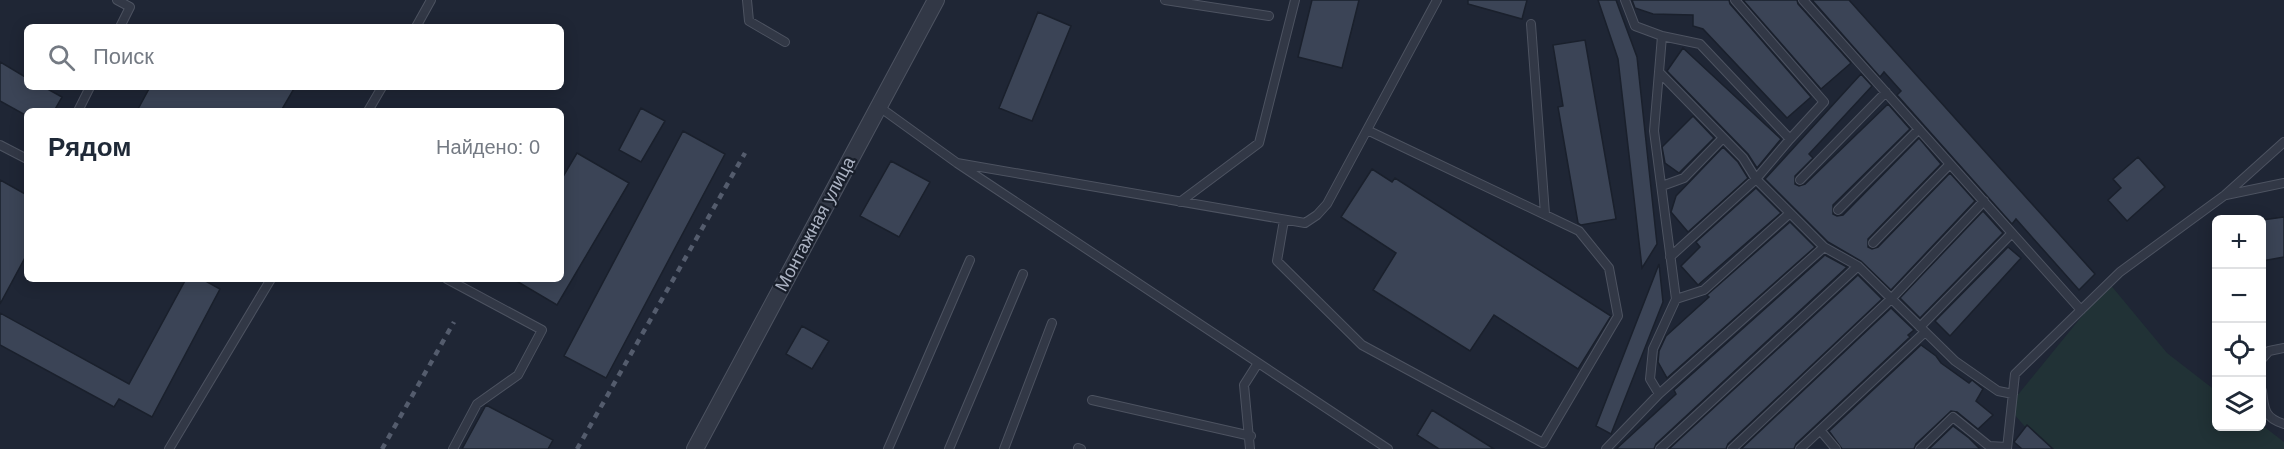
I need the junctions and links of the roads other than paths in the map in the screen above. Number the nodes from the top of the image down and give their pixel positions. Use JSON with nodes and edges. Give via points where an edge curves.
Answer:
{"nodes":[{"id":1,"x":117,"y":0,"type":"edge"},
{"id":2,"x":431,"y":0,"type":"edge"},
{"id":3,"x":747,"y":0,"type":"edge"},
{"id":4,"x":936,"y":0,"type":"edge"},
{"id":5,"x":1166,"y":0,"type":"edge"},
{"id":6,"x":1295,"y":0,"type":"edge"},
{"id":7,"x":1437,"y":0,"type":"edge"},
{"id":8,"x":1625,"y":0,"type":"edge"},
{"id":9,"x":1734,"y":0,"type":"edge"},
{"id":10,"x":1803,"y":0,"type":"edge"},
{"id":11,"x":1269,"y":15,"type":"dead end"},
{"id":12,"x":122,"y":24,"type":"edge"},
{"id":13,"x":418,"y":24,"type":"edge"},
{"id":14,"x":1531,"y":24,"type":"dead end"},
{"id":15,"x":1662,"y":36,"type":"junction"},
{"id":16,"x":785,"y":42,"type":"dead end"},
{"id":17,"x":1659,"y":72,"type":"junction"},
{"id":18,"x":88,"y":90,"type":"edge"},
{"id":19,"x":380,"y":90,"type":"edge"},
{"id":20,"x":1886,"y":92,"type":"junction"},
{"id":21,"x":878,"y":106,"type":"junction"},
{"id":22,"x":80,"y":108,"type":"edge"},
{"id":23,"x":371,"y":108,"type":"edge"},
{"id":24,"x":1919,"y":129,"type":"junction"},
{"id":25,"x":1367,"y":130,"type":"junction"},
{"id":26,"x":1724,"y":138,"type":"junction"},
{"id":27,"x":1790,"y":139,"type":"junction"},
{"id":28,"x":2284,"y":142,"type":"edge"},
{"id":29,"x":0,"y":145,"type":"edge"},
{"id":30,"x":24,"y":157,"type":"edge"},
{"id":31,"x":957,"y":164,"type":"junction"},
{"id":32,"x":1950,"y":164,"type":"junction"},
{"id":33,"x":1756,"y":179,"type":"junction"},
{"id":34,"x":1800,"y":180,"type":"dead end"},
{"id":35,"x":2284,"y":183,"type":"edge"},
{"id":36,"x":1662,"y":186,"type":"junction"},
{"id":37,"x":2225,"y":195,"type":"junction"},
{"id":38,"x":1984,"y":201,"type":"junction"},
{"id":39,"x":1180,"y":202,"type":"junction"},
{"id":40,"x":1838,"y":210,"type":"dead end"},
{"id":41,"x":1790,"y":213,"type":"junction"},
{"id":42,"x":1545,"y":214,"type":"junction"},
{"id":43,"x":1284,"y":220,"type":"junction"},
{"id":44,"x":2012,"y":232,"type":"junction"},
{"id":45,"x":1873,"y":243,"type":"dead end"},
{"id":46,"x":1824,"y":247,"type":"junction"},
{"id":47,"x":1670,"y":257,"type":"junction"},
{"id":48,"x":970,"y":260,"type":"dead end"},
{"id":49,"x":1858,"y":266,"type":"junction"},
{"id":50,"x":1023,"y":274,"type":"dead end"},
{"id":51,"x":269,"y":282,"type":"edge"},
{"id":52,"x":453,"y":282,"type":"edge"},
{"id":53,"x":1676,"y":299,"type":"junction"},
{"id":54,"x":1891,"y":299,"type":"junction"},
{"id":55,"x":2081,"y":310,"type":"junction"},
{"id":56,"x":1052,"y":323,"type":"dead end"},
{"id":57,"x":1923,"y":330,"type":"junction"},
{"id":58,"x":2284,"y":348,"type":"edge"},
{"id":59,"x":2266,"y":354,"type":"edge"},
{"id":60,"x":1258,"y":363,"type":"junction"},
{"id":61,"x":1659,"y":394,"type":"junction"},
{"id":62,"x":2013,"y":394,"type":"junction"},
{"id":63,"x":1092,"y":400,"type":"dead end"},
{"id":64,"x":2266,"y":411,"type":"edge"},
{"id":65,"x":2284,"y":424,"type":"edge"},
{"id":66,"x":1820,"y":430,"type":"junction"},
{"id":67,"x":1251,"y":436,"type":"junction"},
{"id":68,"x":2007,"y":448,"type":"edge"},
{"id":69,"x":170,"y":449,"type":"edge"},
{"id":70,"x":453,"y":449,"type":"edge"},
{"id":71,"x":695,"y":449,"type":"edge"},
{"id":72,"x":888,"y":449,"type":"edge"},
{"id":73,"x":949,"y":449,"type":"edge"},
{"id":74,"x":1004,"y":449,"type":"edge"},
{"id":75,"x":1250,"y":449,"type":"edge"},
{"id":76,"x":1388,"y":449,"type":"edge"},
{"id":77,"x":1606,"y":449,"type":"edge"},
{"id":78,"x":1660,"y":449,"type":"edge"},
{"id":79,"x":1732,"y":449,"type":"edge"},
{"id":80,"x":1800,"y":449,"type":"edge"},
{"id":81,"x":1836,"y":449,"type":"edge"},
{"id":82,"x":1920,"y":449,"type":"edge"}],
"edges":[{"from":1,"to":12,"type":"lane","via":[[130,7]]},
{"from":2,"to":13,"type":"lane"},
{"from":3,"to":16,"type":"lane","via":[[749,21]]},
{"from":4,"to":21,"type":"street","name":"Монтажная улица"},
{"from":5,"to":11,"type":"lane"},
{"from":6,"to":39,"type":"lane","via":[[1259,143]]},
{"from":7,"to":25,"type":"lane"},
{"from":8,"to":15,"type":"lane","via":[[1635,26]]},
{"from":9,"to":27,"type":"lane","via":[[1824,102]]},
{"from":10,"to":20,"type":"lane"},
{"from":14,"to":42,"type":"lane"},
{"from":15,"to":17,"type":"lane"},
{"from":15,"to":27,"type":"lane","via":[[1700,44]]},
{"from":17,"to":26,"type":"lane"},
{"from":17,"to":36,"type":"lane","via":[[1654,131]]},
{"from":18,"to":22,"type":"lane"},
{"from":19,"to":23,"type":"lane"},
{"from":20,"to":24,"type":"lane"},
{"from":20,"to":34,"type":"lane"},
{"from":21,"to":31,"type":"lane"},
{"from":21,"to":71,"type":"street","name":"Монтажная улица"},
{"from":24,"to":32,"type":"lane"},
{"from":24,"to":40,"type":"lane"},
{"from":25,"to":42,"type":"lane"},
{"from":25,"to":43,"type":"lane","via":[[1328,204],[1305,223]]},
{"from":26,"to":33,"type":"lane"},
{"from":26,"to":36,"type":"lane","via":[[1684,178]]},
{"from":27,"to":33,"type":"lane"},
{"from":28,"to":37,"type":"lane"},
{"from":29,"to":30,"type":"lane"},
{"from":31,"to":39,"type":"lane"},
{"from":31,"to":60,"type":"lane"},
{"from":32,"to":38,"type":"lane"},
{"from":32,"to":45,"type":"lane"},
{"from":33,"to":41,"type":"lane"},
{"from":33,"to":47,"type":"lane"},
{"from":35,"to":37,"type":"lane"},
{"from":36,"to":47,"type":"lane"},
{"from":37,"to":55,"type":"lane","via":[[2120,272]]},
{"from":38,"to":44,"type":"lane"},
{"from":38,"to":54,"type":"lane"},
{"from":39,"to":43,"type":"lane"},
{"from":41,"to":46,"type":"lane"},
{"from":41,"to":53,"type":"lane","via":[[1704,290]]},
{"from":42,"to":43,"type":"lane","via":[[1579,231],[1609,268],[1618,316],[1543,443],[1362,345],[1277,261]]},
{"from":44,"to":55,"type":"lane"},
{"from":44,"to":57,"type":"lane"},
{"from":46,"to":49,"type":"lane"},
{"from":46,"to":61,"type":"lane"},
{"from":47,"to":53,"type":"lane"},
{"from":48,"to":72,"type":"lane"},
{"from":49,"to":54,"type":"lane"},
{"from":49,"to":78,"type":"lane"},
{"from":50,"to":73,"type":"lane"},
{"from":51,"to":69,"type":"lane"},
{"from":52,"to":70,"type":"lane","via":[[542,330],[518,375],[477,404]]},
{"from":53,"to":61,"type":"lane","via":[[1653,349],[1650,379]]},
{"from":54,"to":57,"type":"lane"},
{"from":54,"to":79,"type":"lane"},
{"from":55,"to":62,"type":"lane","via":[[2015,374]]},
{"from":56,"to":74,"type":"lane"},
{"from":57,"to":62,"type":"lane","via":[[1955,361],[1998,391]]},
{"from":57,"to":66,"type":"lane"},
{"from":58,"to":59,"type":"lane"},
{"from":60,"to":67,"type":"lane","via":[[1244,385]]},
{"from":60,"to":76,"type":"lane"},
{"from":61,"to":77,"type":"lane"},
{"from":62,"to":68,"type":"lane"},
{"from":63,"to":67,"type":"lane"},
{"from":64,"to":65,"type":"lane","via":[[2272,420]]},
{"from":66,"to":80,"type":"lane"},
{"from":66,"to":81,"type":"lane"},
{"from":67,"to":75,"type":"lane"},
{"from":68,"to":82,"type":"lane","via":[[1989,446],[1953,417]]}]}
